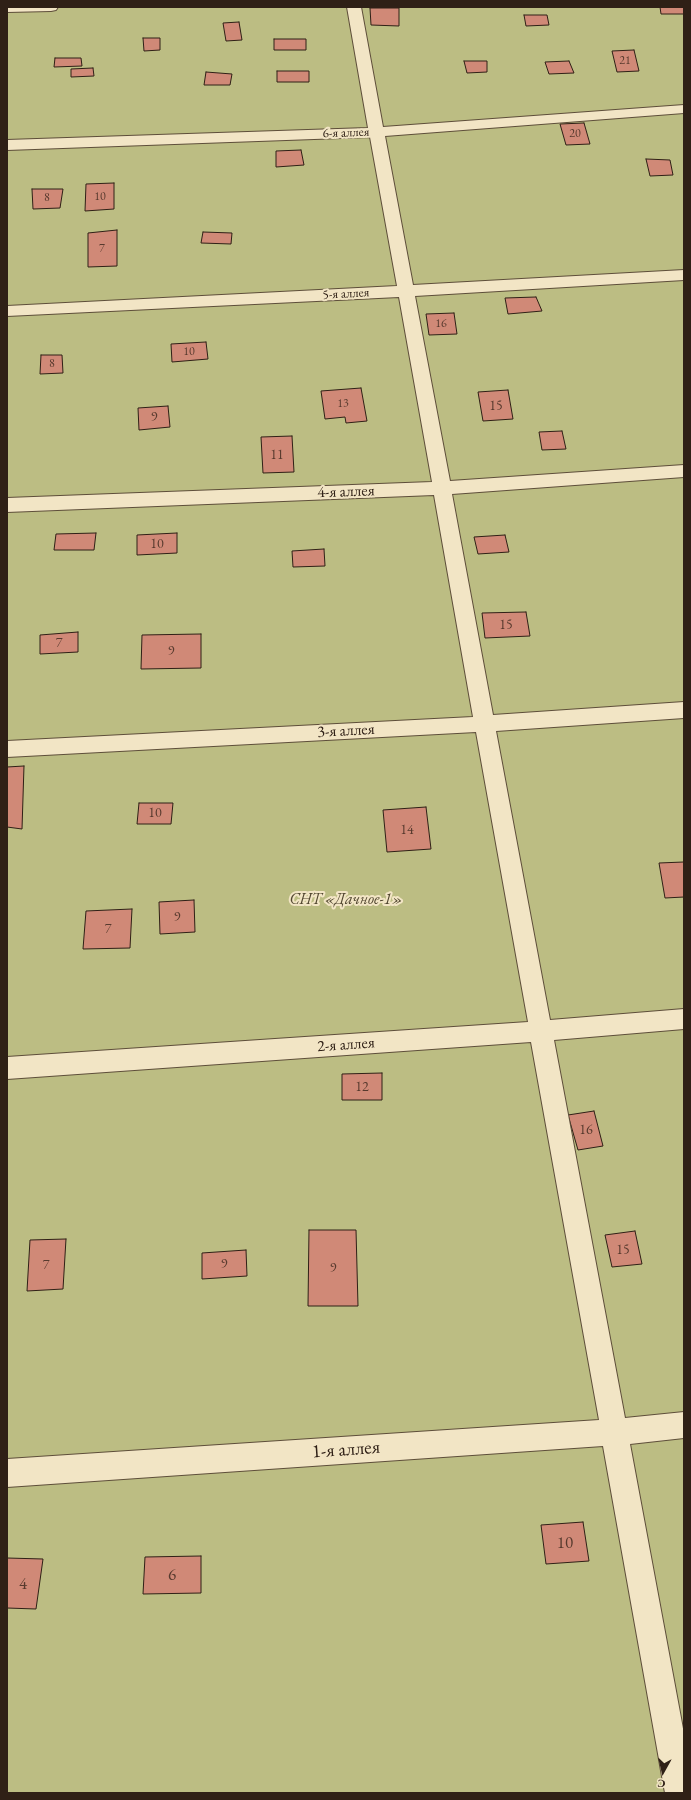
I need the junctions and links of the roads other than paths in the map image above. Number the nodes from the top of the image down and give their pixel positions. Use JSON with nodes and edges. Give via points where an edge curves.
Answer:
{"nodes":[{"id":1,"x":51,"y":7,"type":"edge"},
{"id":2,"x":354,"y":7,"type":"edge"},
{"id":3,"x":7,"y":8,"type":"edge"},
{"id":4,"x":684,"y":109,"type":"edge"},
{"id":5,"x":377,"y":132,"type":"junction"},
{"id":6,"x":7,"y":145,"type":"edge"},
{"id":7,"x":684,"y":275,"type":"edge"},
{"id":8,"x":406,"y":291,"type":"junction"},
{"id":9,"x":7,"y":311,"type":"edge"},
{"id":10,"x":684,"y":471,"type":"edge"},
{"id":11,"x":442,"y":488,"type":"junction"},
{"id":12,"x":7,"y":505,"type":"edge"},
{"id":13,"x":684,"y":710,"type":"edge"},
{"id":14,"x":485,"y":724,"type":"junction"},
{"id":15,"x":7,"y":748,"type":"edge"},
{"id":16,"x":684,"y":1019,"type":"edge"},
{"id":17,"x":541,"y":1031,"type":"junction"},
{"id":18,"x":7,"y":1068,"type":"edge"},
{"id":19,"x":684,"y":1425,"type":"edge"},
{"id":20,"x":614,"y":1432,"type":"junction"},
{"id":21,"x":7,"y":1473,"type":"edge"},
{"id":22,"x":680,"y":1793,"type":"edge"}],
"edges":[{"from":1,"to":3,"type":"lane"},
{"from":2,"to":5,"type":"lane"},
{"from":4,"to":5,"type":"lane","name":"6-я аллея"},
{"from":5,"to":6,"type":"lane","name":"6-я аллея"},
{"from":5,"to":8,"type":"lane"},
{"from":7,"to":8,"type":"lane","name":"5-я аллея"},
{"from":8,"to":9,"type":"lane","name":"5-я аллея"},
{"from":8,"to":11,"type":"lane"},
{"from":10,"to":11,"type":"lane","name":"4-я аллея"},
{"from":11,"to":12,"type":"lane","name":"4-я аллея"},
{"from":11,"to":14,"type":"lane"},
{"from":13,"to":14,"type":"lane","name":"3-я аллея"},
{"from":14,"to":15,"type":"lane","name":"3-я аллея"},
{"from":14,"to":17,"type":"lane"},
{"from":16,"to":17,"type":"lane","name":"2-я аллея"},
{"from":17,"to":18,"type":"lane","name":"2-я аллея"},
{"from":17,"to":20,"type":"lane"},
{"from":19,"to":20,"type":"lane","name":"1-я аллея"},
{"from":20,"to":21,"type":"lane","name":"1-я аллея"},
{"from":20,"to":22,"type":"lane"}]}
